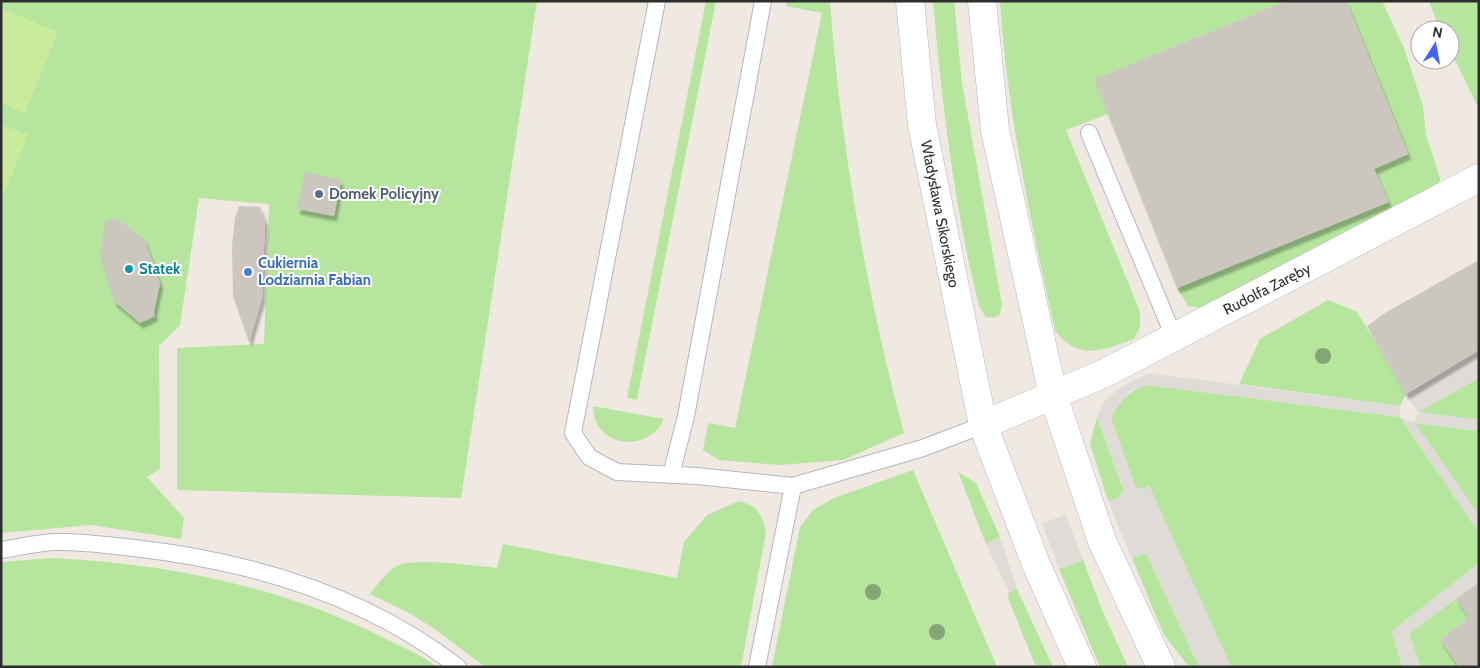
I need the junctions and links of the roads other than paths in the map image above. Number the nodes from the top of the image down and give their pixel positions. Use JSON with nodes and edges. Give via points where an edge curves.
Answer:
{"nodes":[{"id":1,"x":657,"y":1,"type":"edge"},
{"id":2,"x":763,"y":1,"type":"edge"},
{"id":3,"x":910,"y":1,"type":"edge"},
{"id":4,"x":982,"y":1,"type":"edge"},
{"id":5,"x":1089,"y":133,"type":"dead end"},
{"id":6,"x":1479,"y":178,"type":"edge"},
{"id":7,"x":1174,"y":337,"type":"junction"},
{"id":8,"x":1053,"y":395,"type":"junction"},
{"id":9,"x":983,"y":425,"type":"junction"},
{"id":10,"x":671,"y":475,"type":"junction"},
{"id":11,"x":792,"y":486,"type":"junction"},
{"id":12,"x":1,"y":550,"type":"edge"},
{"id":13,"x":458,"y":667,"type":"edge"},
{"id":14,"x":757,"y":667,"type":"edge"},
{"id":15,"x":1082,"y":667,"type":"edge"},
{"id":16,"x":1161,"y":667,"type":"edge"}],
"edges":[{"from":1,"to":10,"type":"lane","via":[[573,433],[589,457],[617,472]]},
{"from":2,"to":10,"type":"lane","via":[[686,416]]},
{"from":3,"to":9,"type":"street","name":"Władysława Sikorskiego","via":[[922,126]]},
{"from":4,"to":8,"type":"street","via":[[995,130]]},
{"from":5,"to":7,"type":"lane"},
{"from":6,"to":7,"type":"street","name":"Rudolfa Zaręby"},
{"from":7,"to":8,"type":"street","name":"Rudolfa Zaręby"},
{"from":8,"to":9,"type":"street"},
{"from":8,"to":16,"type":"street","via":[[1102,541]]},
{"from":9,"to":11,"type":"lane","via":[[923,448]]},
{"from":9,"to":15,"type":"street","name":"Władysława Sikorskiego","via":[[1036,564]]},
{"from":10,"to":11,"type":"lane"},
{"from":11,"to":14,"type":"lane"},
{"from":12,"to":13,"type":"lane","via":[[54,542],[100,544],[225,562],[340,597],[392,623]]}]}
